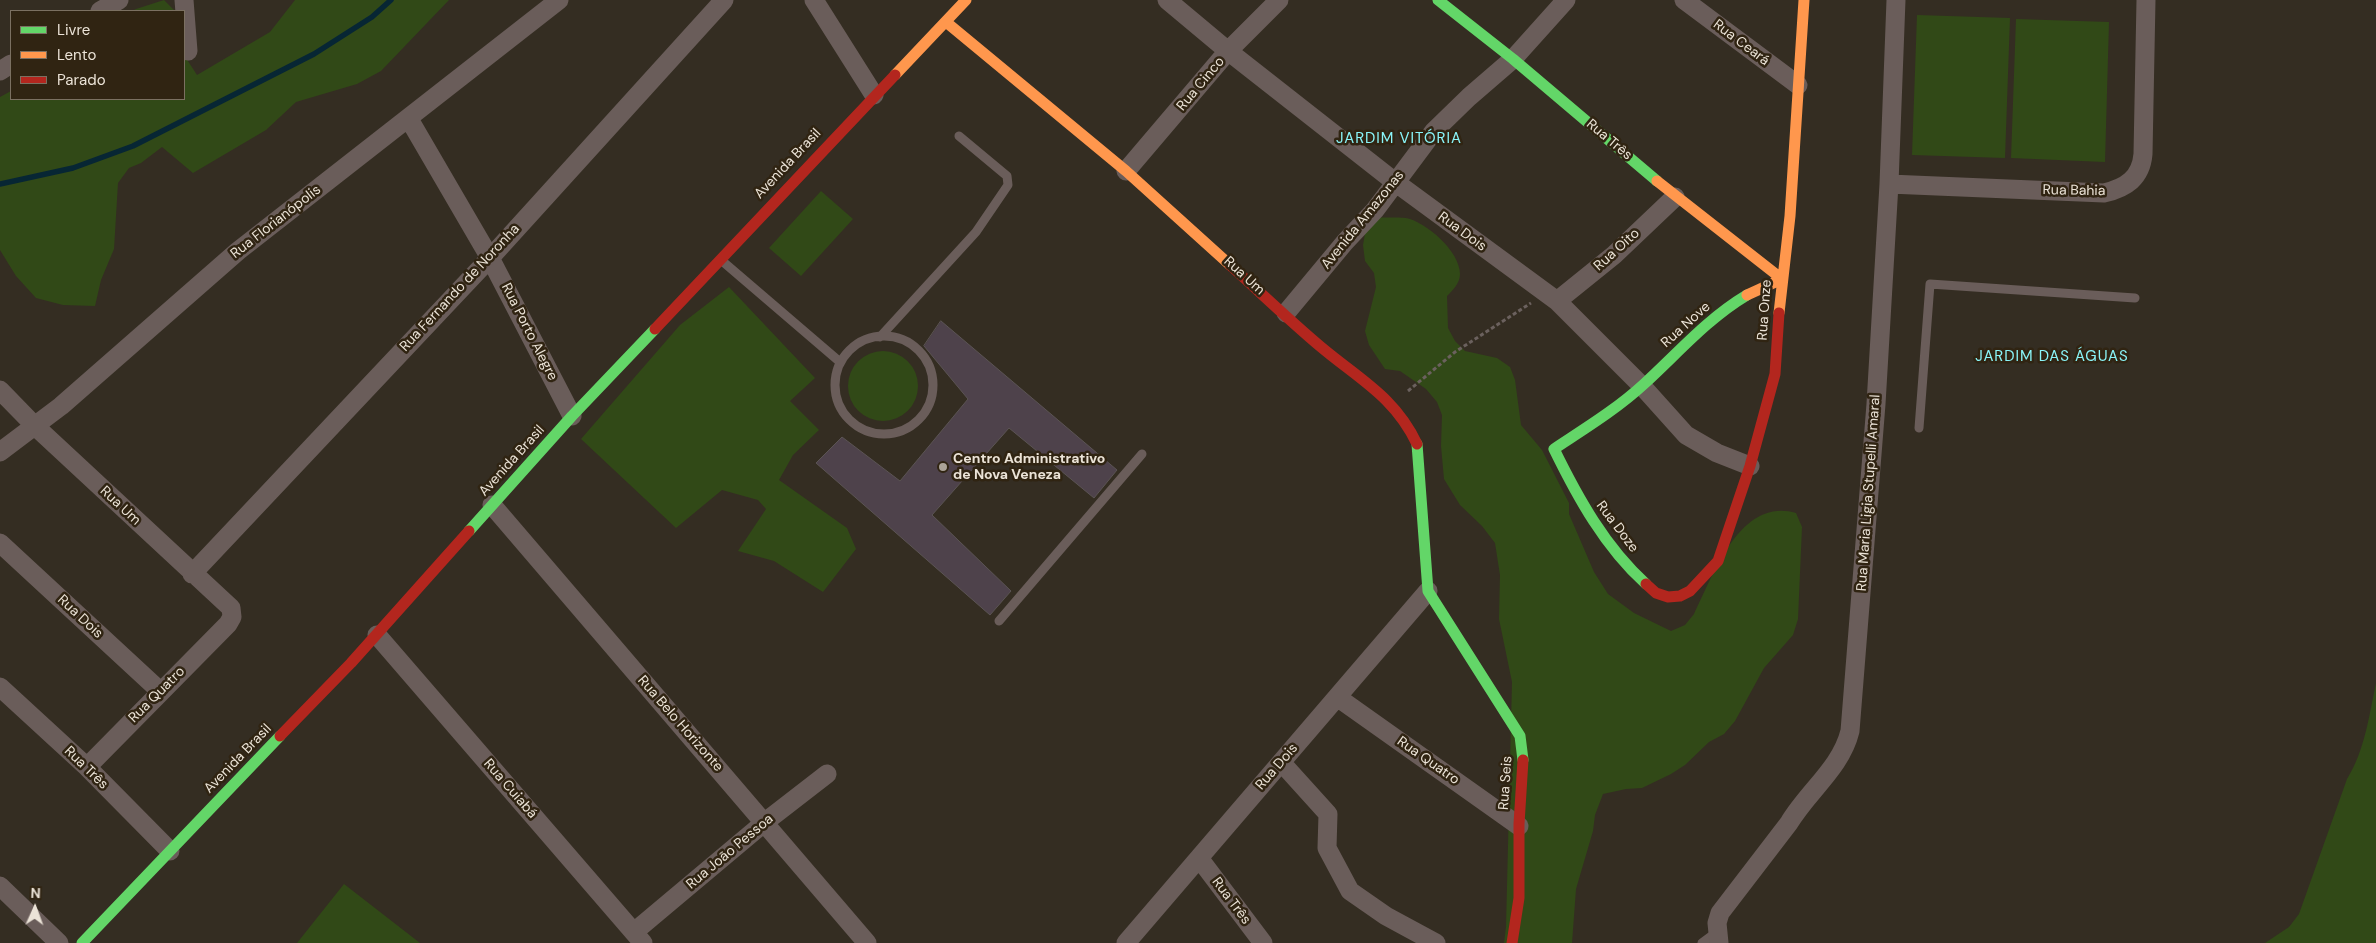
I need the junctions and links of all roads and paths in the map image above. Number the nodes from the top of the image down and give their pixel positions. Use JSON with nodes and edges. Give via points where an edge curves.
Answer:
{"nodes":[{"id":1,"x":119,"y":0,"type":"edge"},
{"id":2,"x":559,"y":0,"type":"edge"},
{"id":3,"x":724,"y":0,"type":"edge"},
{"id":4,"x":814,"y":0,"type":"edge"},
{"id":5,"x":966,"y":0,"type":"edge"},
{"id":6,"x":1168,"y":0,"type":"edge"},
{"id":7,"x":1279,"y":0,"type":"edge"},
{"id":8,"x":1438,"y":0,"type":"edge"},
{"id":9,"x":1566,"y":0,"type":"edge"},
{"id":10,"x":1684,"y":0,"type":"edge"},
{"id":11,"x":1804,"y":0,"type":"edge"},
{"id":12,"x":1896,"y":0,"type":"edge"},
{"id":13,"x":2146,"y":0,"type":"edge"},
{"id":14,"x":102,"y":10,"type":"edge"},
{"id":15,"x":185,"y":13,"type":"edge"},
{"id":16,"x":946,"y":22,"type":"junction"},
{"id":17,"x":188,"y":51,"type":"dead end"},
{"id":18,"x":1228,"y":51,"type":"junction"},
{"id":19,"x":1512,"y":59,"type":"junction"},
{"id":20,"x":1798,"y":85,"type":"junction"},
{"id":21,"x":874,"y":96,"type":"junction"},
{"id":22,"x":408,"y":119,"type":"junction"},
{"id":23,"x":959,"y":136,"type":"dead end"},
{"id":24,"x":1126,"y":171,"type":"junction"},
{"id":25,"x":1395,"y":182,"type":"junction"},
{"id":26,"x":1888,"y":184,"type":"junction"},
{"id":27,"x":1675,"y":197,"type":"junction"},
{"id":28,"x":490,"y":258,"type":"junction"},
{"id":29,"x":719,"y":259,"type":"junction"},
{"id":30,"x":1782,"y":279,"type":"junction"},
{"id":31,"x":1552,"y":297,"type":"junction"},
{"id":32,"x":2135,"y":298,"type":"dead end"},
{"id":33,"x":1286,"y":313,"type":"junction"},
{"id":34,"x":880,"y":336,"type":"junction"},
{"id":35,"x":840,"y":362,"type":"junction"},
{"id":36,"x":1642,"y":386,"type":"junction"},
{"id":37,"x":0,"y":390,"type":"edge"},
{"id":38,"x":1392,"y":406,"type":"junction"},
{"id":39,"x":572,"y":416,"type":"junction"},
{"id":40,"x":35,"y":426,"type":"junction"},
{"id":41,"x":1919,"y":428,"type":"dead end"},
{"id":42,"x":1554,"y":449,"type":"joint"},
{"id":43,"x":0,"y":452,"type":"edge"},
{"id":44,"x":1142,"y":454,"type":"dead end"},
{"id":45,"x":1750,"y":466,"type":"junction"},
{"id":46,"x":492,"y":505,"type":"junction"},
{"id":47,"x":0,"y":543,"type":"edge"},
{"id":48,"x":192,"y":574,"type":"junction"},
{"id":49,"x":1428,"y":591,"type":"junction"},
{"id":50,"x":1680,"y":596,"type":"joint"},
{"id":51,"x":998,"y":622,"type":"dead end"},
{"id":52,"x":228,"y":624,"type":"joint"},
{"id":53,"x":377,"y":635,"type":"junction"},
{"id":54,"x":0,"y":687,"type":"edge"},
{"id":55,"x":160,"y":691,"type":"junction"},
{"id":56,"x":1337,"y":697,"type":"junction"},
{"id":57,"x":1281,"y":762,"type":"junction"},
{"id":58,"x":87,"y":767,"type":"junction"},
{"id":59,"x":827,"y":774,"type":"dead end"},
{"id":60,"x":765,"y":822,"type":"junction"},
{"id":61,"x":1519,"y":826,"type":"junction"},
{"id":62,"x":170,"y":851,"type":"junction"},
{"id":63,"x":1198,"y":858,"type":"junction"},
{"id":64,"x":0,"y":886,"type":"edge"},
{"id":65,"x":639,"y":938,"type":"edge"},
{"id":66,"x":1713,"y":939,"type":"edge"},
{"id":67,"x":59,"y":943,"type":"edge"},
{"id":68,"x":82,"y":943,"type":"edge"},
{"id":69,"x":867,"y":943,"type":"edge"},
{"id":70,"x":1126,"y":943,"type":"edge"},
{"id":71,"x":1263,"y":943,"type":"edge"},
{"id":72,"x":1436,"y":943,"type":"edge"},
{"id":73,"x":1512,"y":943,"type":"edge"}],
"edges":[{"from":1,"to":14,"type":"street"},
{"from":2,"to":22,"type":"street","name":"Rua Florianópolis"},
{"from":3,"to":28,"type":"street","name":"Rua Fernando de Noronha"},
{"from":4,"to":21,"type":"street"},
{"from":5,"to":16,"type":"street","name":"Avenida Brasil"},
{"from":6,"to":18,"type":"street","name":"Rua Dois"},
{"from":7,"to":18,"type":"street","name":"Rua Cinco"},
{"from":8,"to":19,"type":"street","name":"Rua Três"},
{"from":9,"to":19,"type":"street","name":"Avenida Amazonas"},
{"from":10,"to":20,"type":"street","name":"Rua Ceará"},
{"from":11,"to":20,"type":"street","name":"Rua Onze"},
{"from":12,"to":26,"type":"street","name":"Rua Maria Ligia Stupelli Amaral"},
{"from":13,"to":26,"type":"street","name":"Rua Bahia","via":[[2143,154],[2142,164],[2130,183],[2104,193]]},
{"from":15,"to":17,"type":"street"},
{"from":16,"to":21,"type":"street","name":"Avenida Brasil"},
{"from":16,"to":24,"type":"street","name":"Rua Um"},
{"from":18,"to":24,"type":"street","name":"Rua Cinco"},
{"from":18,"to":25,"type":"street","name":"Rua Dois"},
{"from":19,"to":25,"type":"street","name":"Avenida Amazonas","via":[[1434,132]]},
{"from":19,"to":27,"type":"street","name":"Rua Três"},
{"from":20,"to":30,"type":"street","name":"Rua Onze","via":[[1790,216]]},
{"from":21,"to":29,"type":"street","name":"Avenida Brasil"},
{"from":22,"to":28,"type":"street","name":"Rua Porto Alegre"},
{"from":22,"to":40,"type":"street","name":"Rua Florianópolis","via":[[238,250]]},
{"from":23,"to":34,"type":"lane","via":[[1007,176],[1008,185],[976,232]]},
{"from":24,"to":33,"type":"street","name":"Rua Um"},
{"from":25,"to":31,"type":"street","name":"Rua Dois"},
{"from":25,"to":33,"type":"street","name":"Avenida Amazonas","via":[[1375,210]]},
{"from":26,"to":66,"type":"street","name":"Rua Maria Ligia Stupelli Amaral","via":[[1876,404],[1850,731],[1846,748],[1834,765],[1726,904]]},
{"from":27,"to":30,"type":"street","name":"Rua Três"},
{"from":27,"to":31,"type":"street","name":"Rua Oito","via":[[1614,255]]},
{"from":28,"to":39,"type":"street","name":"Rua Porto Alegre"},
{"from":28,"to":48,"type":"street","name":"Rua Fernando de Noronha"},
{"from":29,"to":35,"type":"lane"},
{"from":29,"to":39,"type":"street","name":"Avenida Brasil"},
{"from":30,"to":36,"type":"street","name":"Rua Nove","via":[[1746,296],[1713,318]]},
{"from":30,"to":45,"type":"street","name":"Rua Onze","via":[[1775,374]]},
{"from":31,"to":36,"type":"street","name":"Rua Dois"},
{"from":31,"to":38,"type":"path","via":[[1455,352]]},
{"from":32,"to":41,"type":"lane","via":[[1930,284]]},
{"from":33,"to":38,"type":"street","name":"Rua Um"},
{"from":34,"to":35,"type":"lane","via":[[851,349]]},
{"from":34,"to":35,"type":"lane","via":[[910,344],[930,369],[933,384],[930,400],[924,414],[912,425],[899,432],[883,434],[867,432],[852,423],[835,395],[835,378]]},
{"from":36,"to":42,"type":"street","name":"Rua Nove"},
{"from":36,"to":45,"type":"street","name":"Rua Dois","via":[[1686,435],[1717,453]]},
{"from":37,"to":40,"type":"street","name":"Rua Um"},
{"from":38,"to":49,"type":"street","name":"Rua Um","via":[[1407,423],[1417,444]]},
{"from":39,"to":46,"type":"street","name":"Avenida Brasil"},
{"from":40,"to":43,"type":"street","name":"Rua Florianópolis"},
{"from":40,"to":48,"type":"street","name":"Rua Um"},
{"from":42,"to":50,"type":"street","name":"Rua Doze","via":[[1580,501],[1635,574],[1656,593]]},
{"from":44,"to":51,"type":"lane"},
{"from":45,"to":50,"type":"street","name":"Rua Onze","via":[[1718,561],[1690,591]]},
{"from":46,"to":53,"type":"street","name":"Avenida Brasil"},
{"from":46,"to":60,"type":"street","name":"Rua Belo Horizonte"},
{"from":47,"to":55,"type":"street","name":"Rua Dois"},
{"from":48,"to":52,"type":"street","name":"Rua Um","via":[[231,608],[232,617]]},
{"from":49,"to":56,"type":"street","name":"Rua Dois"},
{"from":49,"to":61,"type":"street","name":"Rua Seis","via":[[1520,736],[1524,752]]},
{"from":52,"to":55,"type":"street","name":"Rua Quatro"},
{"from":53,"to":62,"type":"street","name":"Avenida Brasil"},
{"from":53,"to":65,"type":"street","name":"Rua Cuiabá"},
{"from":54,"to":58,"type":"street","name":"Rua Três"},
{"from":55,"to":58,"type":"street","name":"Rua Quatro"},
{"from":56,"to":57,"type":"street","name":"Rua Dois"},
{"from":56,"to":61,"type":"street","name":"Rua Quatro"},
{"from":57,"to":63,"type":"street","name":"Rua Dois"},
{"from":57,"to":72,"type":"street","via":[[1328,814],[1327,848],[1350,891],[1386,916]]},
{"from":58,"to":62,"type":"street","name":"Rua Três"},
{"from":59,"to":60,"type":"street","name":"Rua João Pessoa"},
{"from":60,"to":65,"type":"street","name":"Rua João Pessoa"},
{"from":60,"to":69,"type":"street","name":"Rua Belo Horizonte"},
{"from":61,"to":73,"type":"street","name":"Rua Seis","via":[[1520,913]]},
{"from":62,"to":68,"type":"street","name":"Avenida Brasil"},
{"from":63,"to":70,"type":"street","name":"Rua Dois"},
{"from":63,"to":71,"type":"street","name":"Rua Três"},
{"from":64,"to":67,"type":"street"}]}
